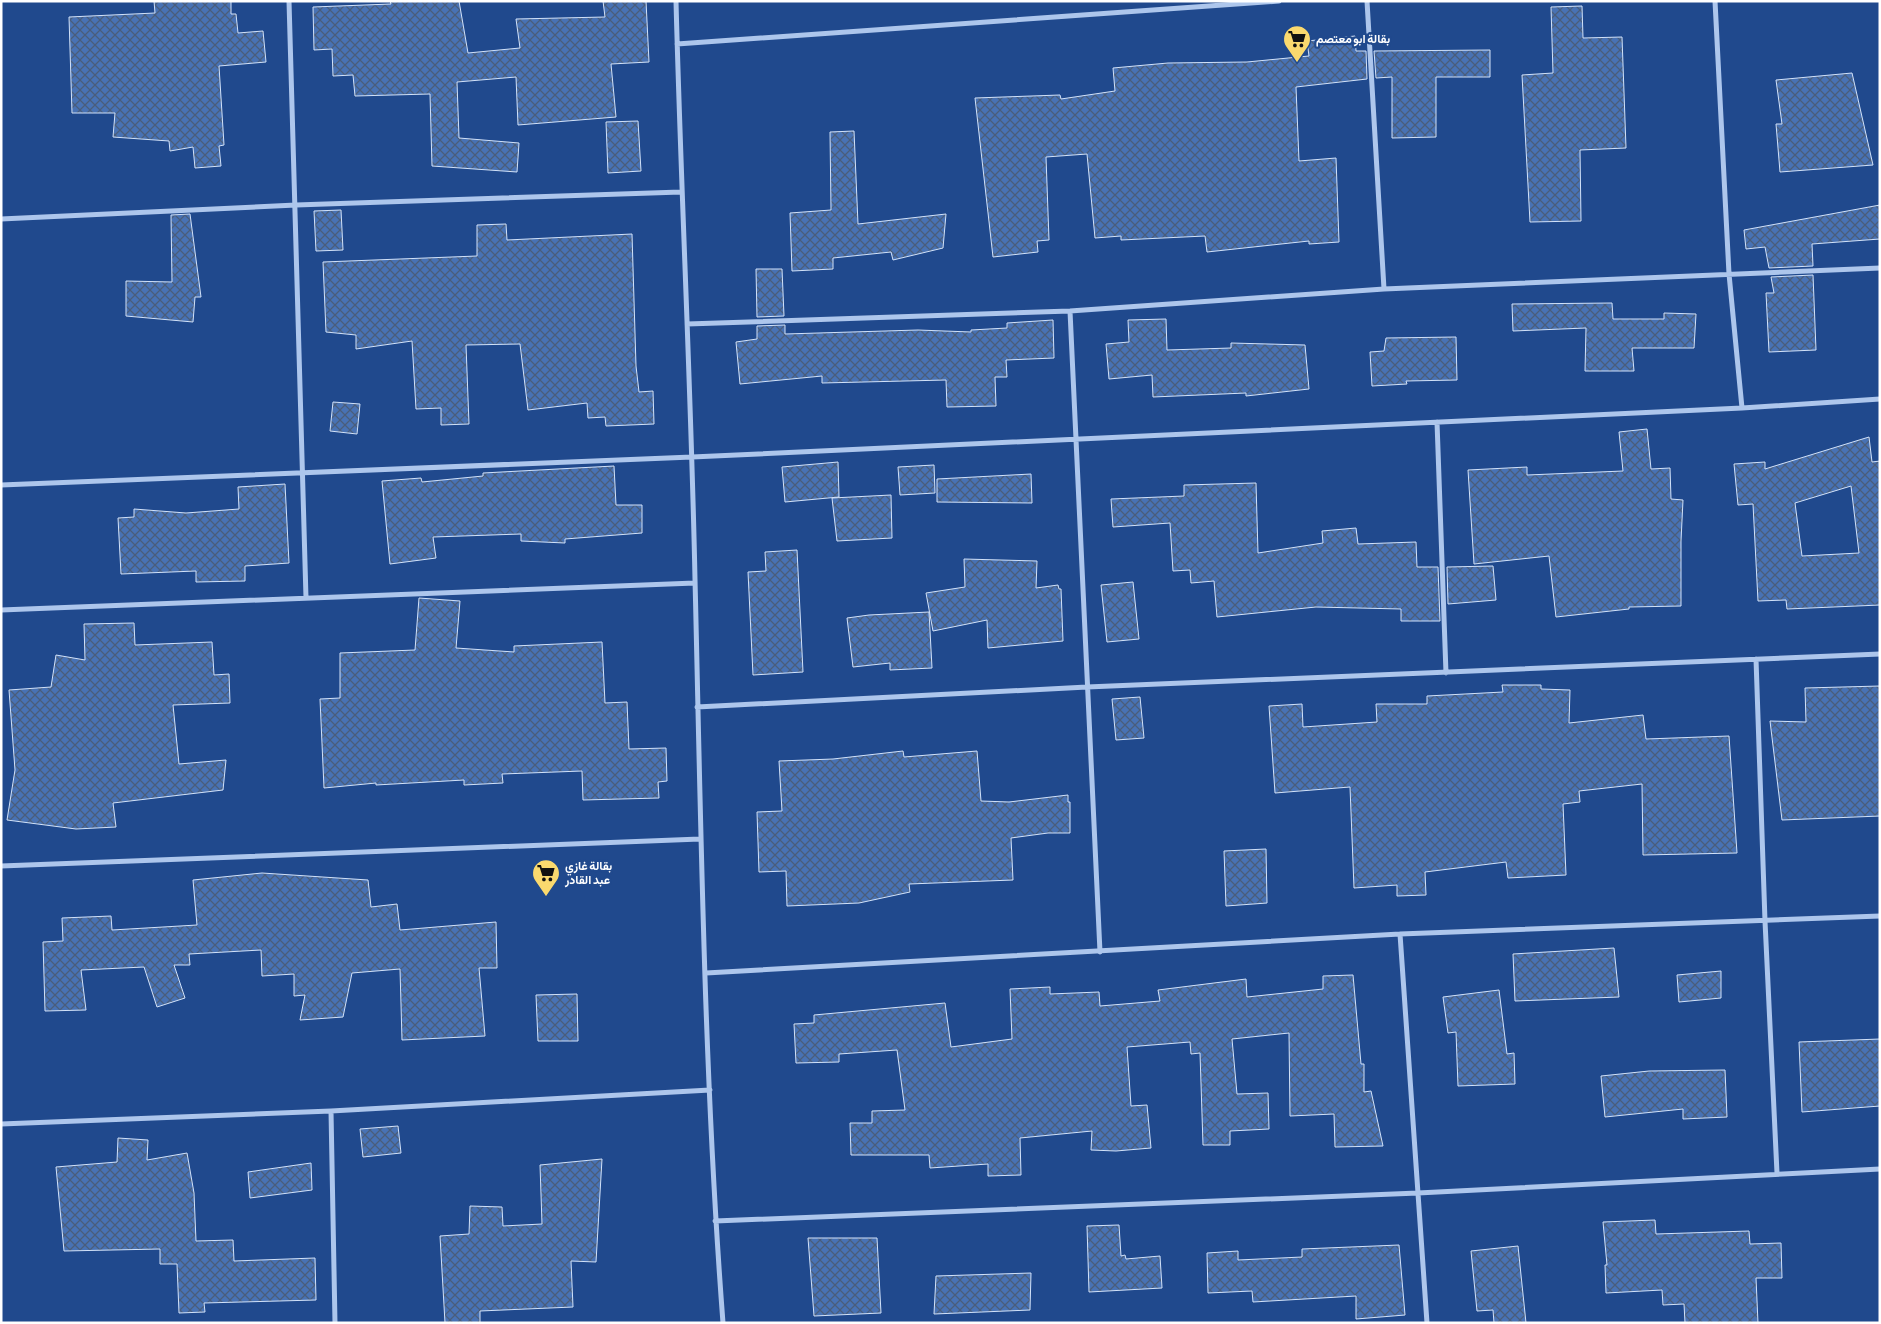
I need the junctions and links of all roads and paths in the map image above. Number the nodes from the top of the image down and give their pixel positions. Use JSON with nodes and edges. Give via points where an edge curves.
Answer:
{"nodes":[{"id":1,"x":289,"y":1,"type":"edge"},
{"id":2,"x":676,"y":1,"type":"edge"},
{"id":3,"x":1279,"y":1,"type":"edge"},
{"id":4,"x":1366,"y":1,"type":"edge"},
{"id":5,"x":1714,"y":1,"type":"edge"},
{"id":6,"x":1190,"y":4,"type":"edge"},
{"id":7,"x":677,"y":44,"type":"junction"},
{"id":8,"x":681,"y":192,"type":"junction"},
{"id":9,"x":296,"y":205,"type":"junction"},
{"id":10,"x":1,"y":219,"type":"edge"},
{"id":11,"x":1880,"y":268,"type":"edge"},
{"id":12,"x":1729,"y":274,"type":"junction"},
{"id":13,"x":1384,"y":289,"type":"junction"},
{"id":14,"x":1070,"y":311,"type":"junction"},
{"id":15,"x":687,"y":324,"type":"junction"},
{"id":16,"x":1880,"y":399,"type":"edge"},
{"id":17,"x":1742,"y":408,"type":"junction"},
{"id":18,"x":1437,"y":422,"type":"junction"},
{"id":19,"x":1075,"y":438,"type":"junction"},
{"id":20,"x":692,"y":457,"type":"junction"},
{"id":21,"x":303,"y":471,"type":"junction"},
{"id":22,"x":1,"y":484,"type":"edge"},
{"id":23,"x":696,"y":583,"type":"junction"},
{"id":24,"x":306,"y":598,"type":"junction"},
{"id":25,"x":1,"y":610,"type":"edge"},
{"id":26,"x":1880,"y":654,"type":"edge"},
{"id":27,"x":1756,"y":659,"type":"junction"},
{"id":28,"x":1446,"y":673,"type":"junction"},
{"id":29,"x":1087,"y":688,"type":"junction"},
{"id":30,"x":697,"y":707,"type":"junction"},
{"id":31,"x":700,"y":839,"type":"junction"},
{"id":32,"x":1,"y":866,"type":"edge"},
{"id":33,"x":1880,"y":916,"type":"edge"},
{"id":34,"x":1765,"y":921,"type":"junction"},
{"id":35,"x":1400,"y":934,"type":"junction"},
{"id":36,"x":1100,"y":952,"type":"junction"},
{"id":37,"x":706,"y":972,"type":"junction"},
{"id":38,"x":710,"y":1090,"type":"junction"},
{"id":39,"x":331,"y":1111,"type":"junction"},
{"id":40,"x":1,"y":1124,"type":"edge"},
{"id":41,"x":1880,"y":1169,"type":"edge"},
{"id":42,"x":1778,"y":1173,"type":"junction"},
{"id":43,"x":1418,"y":1193,"type":"junction"},
{"id":44,"x":715,"y":1221,"type":"junction"},
{"id":45,"x":335,"y":1323,"type":"edge"},
{"id":46,"x":723,"y":1323,"type":"edge"},
{"id":47,"x":1426,"y":1323,"type":"edge"}],
"edges":[{"from":1,"to":9,"type":"street"},
{"from":2,"to":7,"type":"street"},
{"from":3,"to":6,"type":"street"},
{"from":4,"to":13,"type":"street"},
{"from":5,"to":12,"type":"street"},
{"from":6,"to":7,"type":"street"},
{"from":7,"to":8,"type":"street"},
{"from":8,"to":9,"type":"street"},
{"from":8,"to":15,"type":"street"},
{"from":9,"to":10,"type":"street"},
{"from":9,"to":21,"type":"street"},
{"from":11,"to":12,"type":"street"},
{"from":12,"to":13,"type":"street"},
{"from":12,"to":17,"type":"street"},
{"from":13,"to":14,"type":"street"},
{"from":14,"to":15,"type":"street"},
{"from":14,"to":19,"type":"street"},
{"from":15,"to":20,"type":"street"},
{"from":16,"to":17,"type":"street"},
{"from":17,"to":18,"type":"street"},
{"from":18,"to":19,"type":"street"},
{"from":18,"to":28,"type":"street"},
{"from":19,"to":20,"type":"street"},
{"from":19,"to":29,"type":"street"},
{"from":20,"to":21,"type":"street"},
{"from":20,"to":23,"type":"street"},
{"from":21,"to":22,"type":"street"},
{"from":21,"to":24,"type":"street"},
{"from":23,"to":24,"type":"street"},
{"from":23,"to":30,"type":"street"},
{"from":24,"to":25,"type":"street"},
{"from":26,"to":27,"type":"street"},
{"from":27,"to":28,"type":"street"},
{"from":27,"to":34,"type":"street"},
{"from":28,"to":29,"type":"street"},
{"from":29,"to":30,"type":"street"},
{"from":29,"to":36,"type":"street"},
{"from":30,"to":31,"type":"street"},
{"from":31,"to":32,"type":"street"},
{"from":31,"to":37,"type":"street"},
{"from":33,"to":34,"type":"street"},
{"from":34,"to":35,"type":"street"},
{"from":34,"to":42,"type":"street"},
{"from":35,"to":36,"type":"street"},
{"from":35,"to":43,"type":"street"},
{"from":36,"to":37,"type":"street"},
{"from":37,"to":38,"type":"street"},
{"from":38,"to":39,"type":"street"},
{"from":38,"to":44,"type":"street"},
{"from":39,"to":40,"type":"street"},
{"from":39,"to":45,"type":"street"},
{"from":41,"to":42,"type":"street"},
{"from":42,"to":43,"type":"street"},
{"from":43,"to":44,"type":"street"},
{"from":43,"to":47,"type":"street"},
{"from":44,"to":46,"type":"street"}]}
